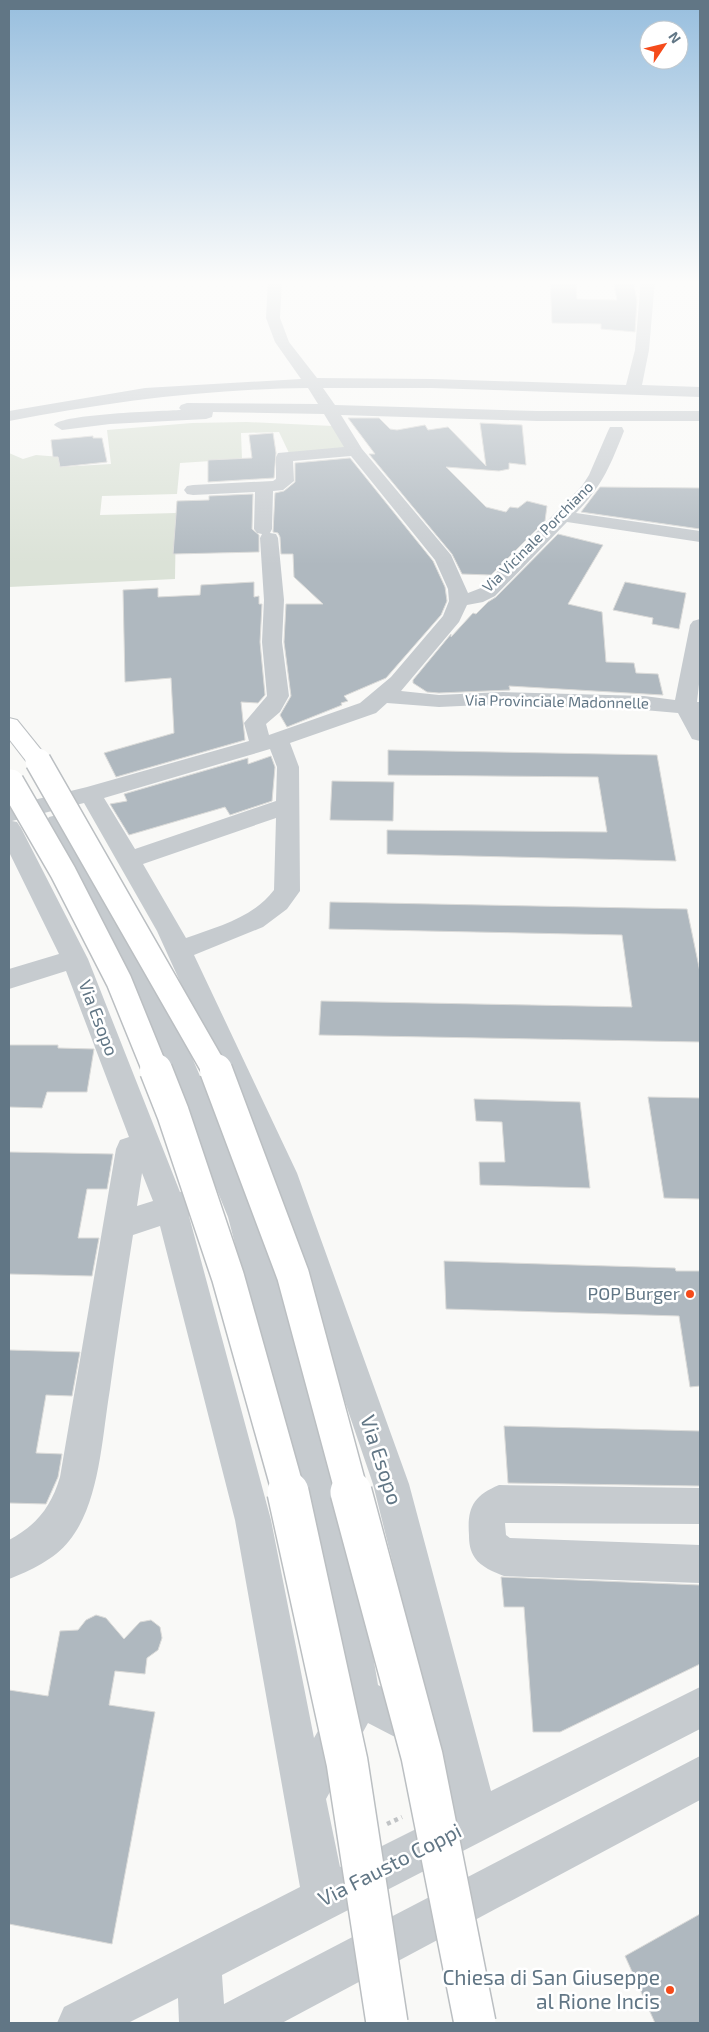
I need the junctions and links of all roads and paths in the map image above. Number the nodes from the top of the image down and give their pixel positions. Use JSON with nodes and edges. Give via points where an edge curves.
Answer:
{"nodes":[{"id":1,"x":305,"y":375,"type":"edge"},
{"id":2,"x":636,"y":375,"type":"edge"},
{"id":3,"x":310,"y":382,"type":"junction"},
{"id":4,"x":700,"y":384,"type":"edge"},
{"id":5,"x":634,"y":386,"type":"junction"},
{"id":6,"x":700,"y":392,"type":"edge"},
{"id":7,"x":247,"y":407,"type":"junction"},
{"id":8,"x":330,"y":410,"type":"junction"},
{"id":9,"x":9,"y":416,"type":"edge"},
{"id":10,"x":700,"y":416,"type":"edge"},
{"id":11,"x":9,"y":428,"type":"edge"},
{"id":12,"x":49,"y":428,"type":"dead end"},
{"id":13,"x":616,"y":430,"type":"dead end"},
{"id":14,"x":355,"y":451,"type":"junction"},
{"id":15,"x":264,"y":488,"type":"junction"},
{"id":16,"x":193,"y":490,"type":"dead end"},
{"id":17,"x":563,"y":516,"type":"junction"},
{"id":18,"x":700,"y":537,"type":"edge"},
{"id":19,"x":459,"y":601,"type":"junction"},
{"id":20,"x":700,"y":625,"type":"edge"},
{"id":21,"x":384,"y":696,"type":"junction"},
{"id":22,"x":693,"y":708,"type":"edge"},
{"id":23,"x":9,"y":724,"type":"edge"},
{"id":24,"x":700,"y":734,"type":"edge"},
{"id":25,"x":269,"y":743,"type":"junction"},
{"id":26,"x":9,"y":779,"type":"edge"},
{"id":27,"x":95,"y":803,"type":"junction"},
{"id":28,"x":287,"y":806,"type":"junction"},
{"id":29,"x":57,"y":823,"type":"junction"},
{"id":30,"x":10,"y":826,"type":"edge"},
{"id":31,"x":129,"y":860,"type":"junction"},
{"id":32,"x":179,"y":951,"type":"junction"},
{"id":33,"x":75,"y":959,"type":"junction"},
{"id":34,"x":9,"y":979,"type":"edge"},
{"id":35,"x":131,"y":1150,"type":"dead end"},
{"id":36,"x":282,"y":1173,"type":"junction"},
{"id":37,"x":232,"y":1189,"type":"junction"},
{"id":38,"x":171,"y":1208,"type":"junction"},
{"id":39,"x":119,"y":1226,"type":"junction"},
{"id":40,"x":700,"y":1506,"type":"edge"},
{"id":41,"x":9,"y":1560,"type":"edge"},
{"id":42,"x":700,"y":1564,"type":"edge"},
{"id":43,"x":360,"y":1697,"type":"junction"},
{"id":44,"x":700,"y":1707,"type":"edge"},
{"id":45,"x":460,"y":1752,"type":"junction"},
{"id":46,"x":700,"y":1777,"type":"edge"},
{"id":47,"x":304,"y":1796,"type":"junction"},
{"id":48,"x":408,"y":1814,"type":"dead end"},
{"id":49,"x":478,"y":1820,"type":"junction"},
{"id":50,"x":383,"y":1826,"type":"dead end"},
{"id":51,"x":324,"y":1899,"type":"junction"},
{"id":52,"x":199,"y":1962,"type":"junction"},
{"id":53,"x":80,"y":2023,"type":"edge"},
{"id":54,"x":202,"y":2023,"type":"edge"},
{"id":55,"x":235,"y":2023,"type":"edge"},
{"id":56,"x":387,"y":2023,"type":"edge"},
{"id":57,"x":475,"y":2023,"type":"edge"}],
"edges":[{"from":1,"to":3,"type":"street"},
{"from":2,"to":5,"type":"street"},
{"from":3,"to":5,"type":"street"},
{"from":3,"to":8,"type":"street"},
{"from":3,"to":9,"type":"street","via":[[164,391]]},
{"from":4,"to":5,"type":"street"},
{"from":5,"to":6,"type":"street"},
{"from":7,"to":8,"type":"street"},
{"from":7,"to":11,"type":"street","via":[[141,410]]},
{"from":7,"to":12,"type":"street","via":[[219,413],[110,419]]},
{"from":8,"to":10,"type":"street","via":[[537,416]]},
{"from":8,"to":14,"type":"street"},
{"from":13,"to":17,"type":"street","name":"Via Vicinale Porchiano","via":[[593,483]]},
{"from":14,"to":15,"type":"street","via":[[286,456],[283,458],[285,482]]},
{"from":14,"to":19,"type":"street","via":[[444,559],[458,589]]},
{"from":15,"to":16,"type":"street"},
{"from":15,"to":25,"type":"street","via":[[278,696],[272,707],[255,723]]},
{"from":17,"to":18,"type":"street"},
{"from":17,"to":19,"type":"street","name":"Via Vicinale Porchiano","via":[[488,592]]},
{"from":19,"to":21,"type":"street","via":[[452,618]]},
{"from":20,"to":22,"type":"street","via":[[686,693]]},
{"from":21,"to":22,"type":"street","name":"Via Provinciale Madonnelle","via":[[433,701],[504,698]]},
{"from":21,"to":25,"type":"street","via":[[357,713]]},
{"from":22,"to":24,"type":"street"},
{"from":23,"to":57,"type":"highway","bridge":true,"via":[[38,761],[216,1071],[293,1275],[422,1756]]},
{"from":25,"to":27,"type":"street"},
{"from":25,"to":28,"type":"street","via":[[288,767]]},
{"from":26,"to":56,"type":"highway","bridge":true,"via":[[63,872],[119,981],[173,1113],[228,1277],[287,1486],[347,1762]]},
{"from":27,"to":29,"type":"street"},
{"from":27,"to":30,"type":"street"},
{"from":27,"to":31,"type":"street","name":"Via Esopo"},
{"from":28,"to":31,"type":"street"},
{"from":28,"to":32,"type":"street","via":[[287,891],[282,901],[258,919]]},
{"from":29,"to":30,"type":"street"},
{"from":29,"to":37,"type":"street","via":[[151,994]]},
{"from":30,"to":33,"type":"street","name":"Via Esopo"},
{"from":31,"to":32,"type":"street","name":"Via Esopo"},
{"from":32,"to":36,"type":"street","name":"Via Esopo"},
{"from":33,"to":34,"type":"street"},
{"from":33,"to":38,"type":"street","name":"Via Esopo"},
{"from":35,"to":39,"type":"street"},
{"from":36,"to":37,"type":"street"},
{"from":36,"to":45,"type":"street","name":"Via Esopo","via":[[391,1484]]},
{"from":37,"to":38,"type":"street"},
{"from":37,"to":43,"type":"street","via":[[244,1217],[339,1575]]},
{"from":38,"to":39,"type":"street"},
{"from":38,"to":47,"type":"street","name":"Via Esopo","via":[[253,1520]]},
{"from":39,"to":41,"type":"street","via":[[78,1477],[70,1508],[55,1530],[36,1547]]},
{"from":40,"to":42,"type":"street","via":[[499,1503],[486,1516],[488,1545],[504,1557]]},
{"from":43,"to":45,"type":"street"},
{"from":43,"to":47,"type":"street"},
{"from":44,"to":49,"type":"street","name":"Via Fausto Coppi"},
{"from":45,"to":49,"type":"street","name":"Via Esopo"},
{"from":46,"to":55,"type":"street"},
{"from":47,"to":51,"type":"street","name":"Via Esopo"},
{"from":48,"to":50,"type":"path"},
{"from":49,"to":51,"type":"street","name":"Via Fausto Coppi"},
{"from":51,"to":52,"type":"street","name":"Via Fausto Coppi"},
{"from":52,"to":53,"type":"street","name":"Via Fausto Coppi"},
{"from":52,"to":54,"type":"street"}]}
